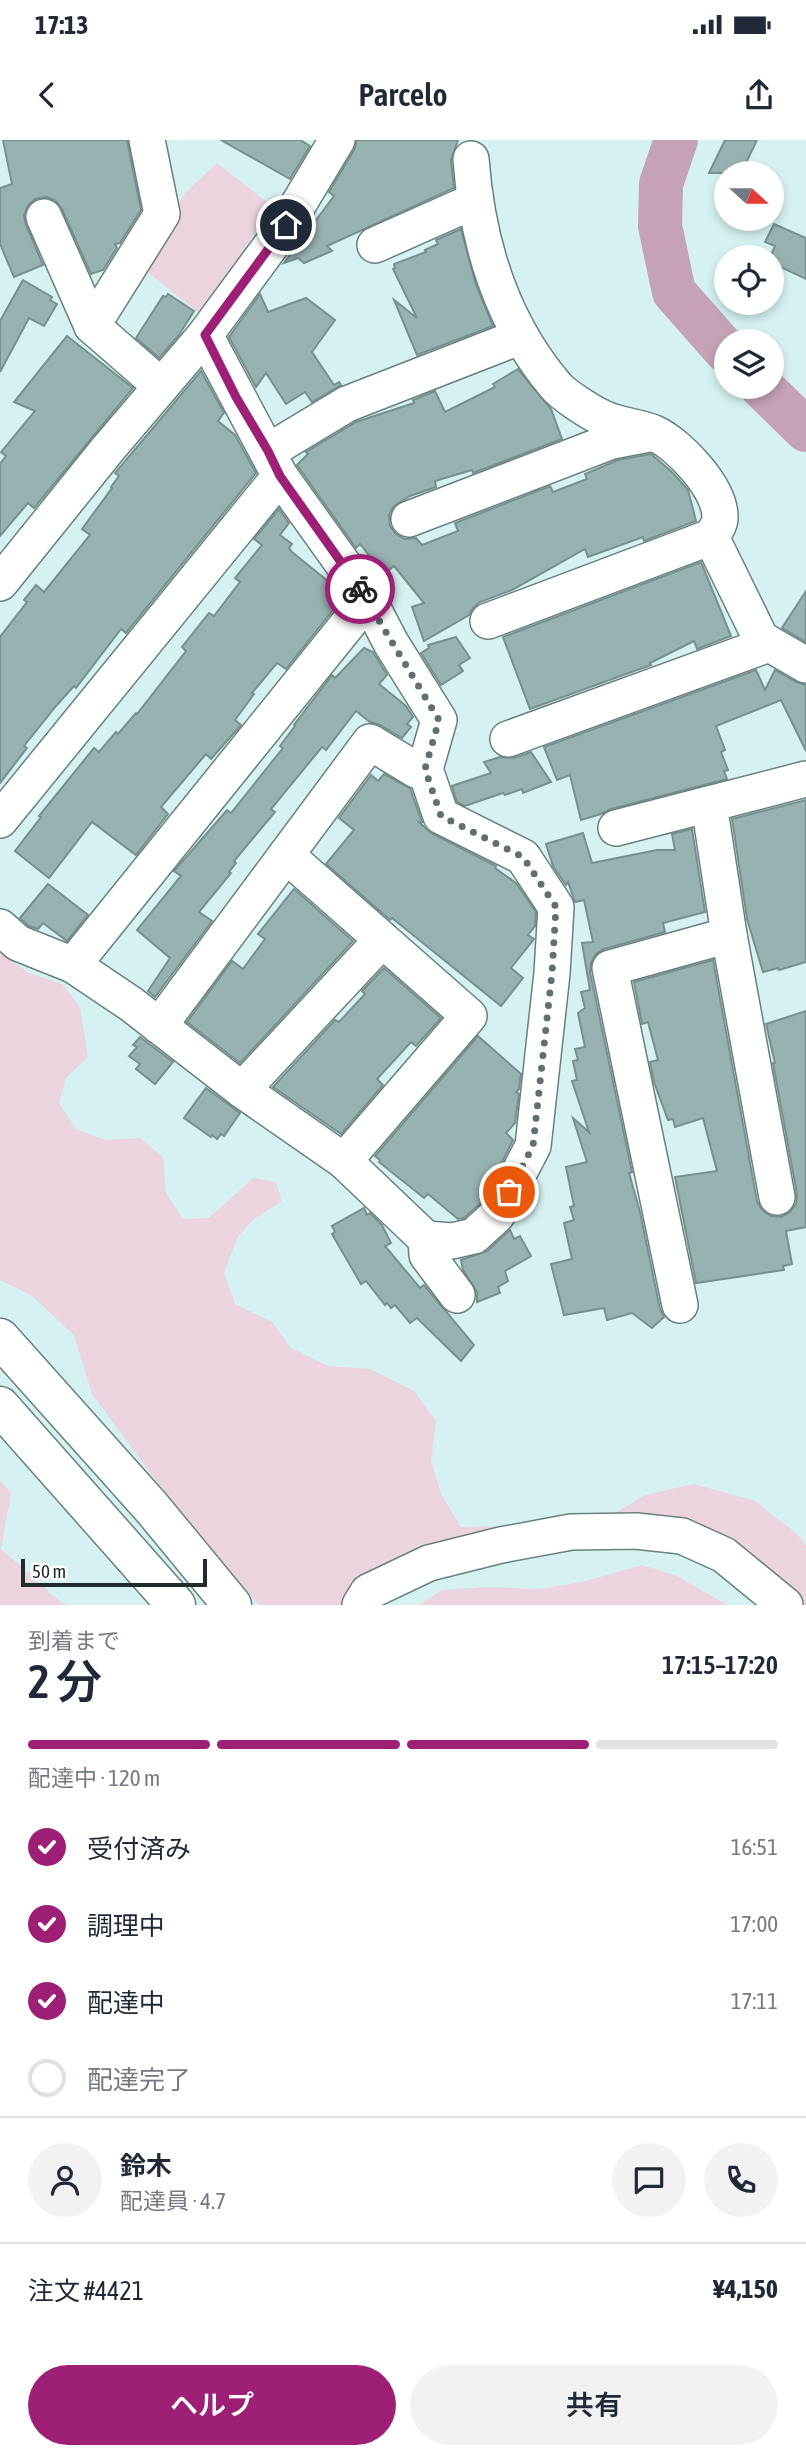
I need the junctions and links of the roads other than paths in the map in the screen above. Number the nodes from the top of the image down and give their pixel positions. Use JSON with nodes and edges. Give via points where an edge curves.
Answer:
{"nodes":[{"id":1,"x":148,"y":140,"type":"edge"},
{"id":2,"x":337,"y":140,"type":"edge"},
{"id":3,"x":471,"y":159,"type":"dead end"},
{"id":4,"x":474,"y":201,"type":"junction"},
{"id":5,"x":44,"y":217,"type":"dead end"},
{"id":6,"x":375,"y":245,"type":"dead end"},
{"id":7,"x":92,"y":326,"type":"junction"},
{"id":8,"x":205,"y":335,"type":"junction"},
{"id":9,"x":519,"y":337,"type":"junction"},
{"id":10,"x":162,"y":386,"type":"junction"},
{"id":11,"x":654,"y":433,"type":"junction"},
{"id":12,"x":274,"y":464,"type":"junction"},
{"id":13,"x":409,"y":519,"type":"dead end"},
{"id":14,"x":711,"y":537,"type":"junction"},
{"id":15,"x":0,"y":583,"type":"edge"},
{"id":16,"x":368,"y":599,"type":"junction"},
{"id":17,"x":488,"y":621,"type":"dead end"},
{"id":18,"x":769,"y":644,"type":"junction"},
{"id":19,"x":806,"y":665,"type":"edge"},
{"id":20,"x":508,"y":739,"type":"dead end"},
{"id":21,"x":425,"y":769,"type":"junction"},
{"id":22,"x":806,"y":779,"type":"edge"},
{"id":23,"x":709,"y":804,"type":"junction"},
{"id":24,"x":0,"y":820,"type":"edge"},
{"id":25,"x":616,"y":828,"type":"dead end"},
{"id":26,"x":286,"y":855,"type":"junction"},
{"id":27,"x":0,"y":927,"type":"edge"},
{"id":28,"x":729,"y":935,"type":"junction"},
{"id":29,"x":382,"y":940,"type":"junction"},
{"id":30,"x":73,"y":965,"type":"junction"},
{"id":31,"x":159,"y":1026,"type":"junction"},
{"id":32,"x":242,"y":1090,"type":"junction"},
{"id":33,"x":344,"y":1161,"type":"junction"},
{"id":34,"x":777,"y":1197,"type":"dead end"},
{"id":35,"x":426,"y":1239,"type":"junction"},
{"id":36,"x":457,"y":1295,"type":"dead end"},
{"id":37,"x":680,"y":1305,"type":"dead end"},
{"id":38,"x":0,"y":1338,"type":"edge"},
{"id":39,"x":0,"y":1405,"type":"edge"},
{"id":40,"x":176,"y":1605,"type":"edge"},
{"id":41,"x":232,"y":1605,"type":"edge"},
{"id":42,"x":360,"y":1605,"type":"edge"},
{"id":43,"x":785,"y":1605,"type":"edge"}],
"edges":[{"from":1,"to":7,"type":"street","via":[[162,214]]},
{"from":2,"to":8,"type":"street","via":[[286,225]]},
{"from":3,"to":4,"type":"street"},
{"from":4,"to":6,"type":"street"},
{"from":4,"to":9,"type":"street","via":[[496,286]]},
{"from":5,"to":7,"type":"street"},
{"from":7,"to":10,"type":"street"},
{"from":8,"to":10,"type":"street"},
{"from":8,"to":12,"type":"street"},
{"from":9,"to":11,"type":"street","via":[[556,388],[603,419]]},
{"from":9,"to":12,"type":"street","via":[[347,404]]},
{"from":10,"to":15,"type":"street"},
{"from":11,"to":13,"type":"street","via":[[612,441]]},
{"from":11,"to":14,"type":"street","via":[[683,452],[718,500],[720,521]]},
{"from":12,"to":16,"type":"street"},
{"from":12,"to":24,"type":"street"},
{"from":14,"to":17,"type":"street"},
{"from":14,"to":18,"type":"street","via":[[761,639]]},
{"from":16,"to":21,"type":"street","via":[[439,720]]},
{"from":16,"to":30,"type":"street"},
{"from":18,"to":19,"type":"street"},
{"from":18,"to":20,"type":"street"},
{"from":21,"to":26,"type":"street","via":[[416,770],[370,742]]},
{"from":21,"to":35,"type":"street","via":[[441,816],[523,857],[556,907],[533,1146],[497,1215],[474,1236],[452,1241]]},
{"from":22,"to":23,"type":"street"},
{"from":23,"to":25,"type":"street"},
{"from":23,"to":28,"type":"street"},
{"from":26,"to":29,"type":"street"},
{"from":26,"to":31,"type":"street"},
{"from":27,"to":30,"type":"street","via":[[18,943]]},
{"from":28,"to":34,"type":"street"},
{"from":28,"to":37,"type":"street","via":[[610,968]]},
{"from":29,"to":32,"type":"street"},
{"from":29,"to":33,"type":"street","via":[[469,1016]]},
{"from":30,"to":31,"type":"street"},
{"from":31,"to":32,"type":"street"},
{"from":32,"to":33,"type":"street"},
{"from":33,"to":35,"type":"street"},
{"from":35,"to":36,"type":"street","via":[[427,1255]]},
{"from":38,"to":41,"type":"highway"},
{"from":39,"to":40,"type":"highway"},
{"from":42,"to":43,"type":"street","via":[[368,1592],[429,1563],[571,1532],[636,1531],[682,1536],[724,1555]]}]}
